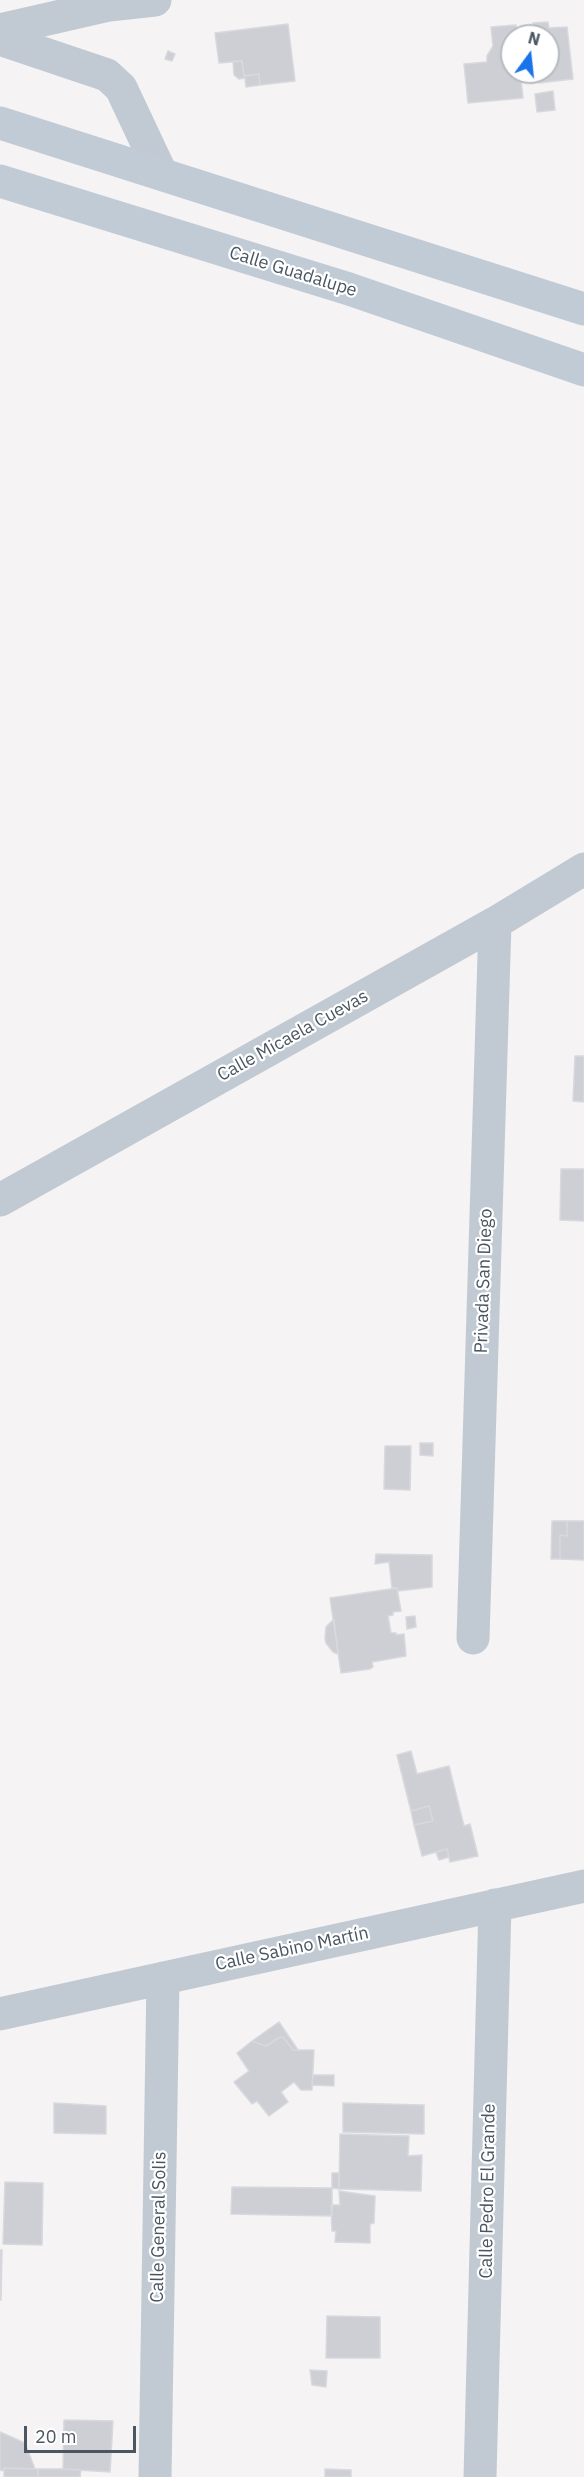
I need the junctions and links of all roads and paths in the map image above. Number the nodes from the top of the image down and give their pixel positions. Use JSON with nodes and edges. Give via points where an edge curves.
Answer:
{"nodes":[{"id":1,"x":154,"y":0,"type":"edge"},
{"id":2,"x":0,"y":30,"type":"edge"},
{"id":3,"x":0,"y":39,"type":"edge"},
{"id":4,"x":0,"y":123,"type":"edge"},
{"id":5,"x":161,"y":173,"type":"junction"},
{"id":6,"x":0,"y":181,"type":"edge"},
{"id":7,"x":584,"y":309,"type":"edge"},
{"id":8,"x":584,"y":370,"type":"edge"},
{"id":9,"x":584,"y":869,"type":"edge"},
{"id":10,"x":495,"y":923,"type":"junction"},
{"id":11,"x":0,"y":1200,"type":"edge"},
{"id":12,"x":473,"y":1638,"type":"dead end"},
{"id":13,"x":584,"y":1886,"type":"edge"},
{"id":14,"x":495,"y":1905,"type":"junction"},
{"id":15,"x":163,"y":1978,"type":"junction"},
{"id":16,"x":0,"y":2014,"type":"edge"},
{"id":17,"x":155,"y":2477,"type":"edge"},
{"id":18,"x":480,"y":2477,"type":"edge"}],
"edges":[{"from":1,"to":2,"type":"street","via":[[109,5]]},
{"from":3,"to":5,"type":"street","via":[[107,75],[121,88]]},
{"from":4,"to":5,"type":"street"},
{"from":5,"to":7,"type":"street"},
{"from":6,"to":8,"type":"street","name":"Calle Guadalupe","via":[[349,289]]},
{"from":9,"to":10,"type":"street","name":"Calle Micaela Cuevas"},
{"from":10,"to":11,"type":"street","name":"Calle Micaela Cuevas"},
{"from":10,"to":12,"type":"street","name":"Privada San Diego"},
{"from":13,"to":14,"type":"street","name":"Calle Sabino Martín"},
{"from":14,"to":15,"type":"street","name":"Calle Sabino Martín"},
{"from":14,"to":18,"type":"street","name":"Calle Pedro El Grande"},
{"from":15,"to":16,"type":"street","name":"Calle Sabino Martín"},
{"from":15,"to":17,"type":"street","name":"Calle General Solis"}]}
